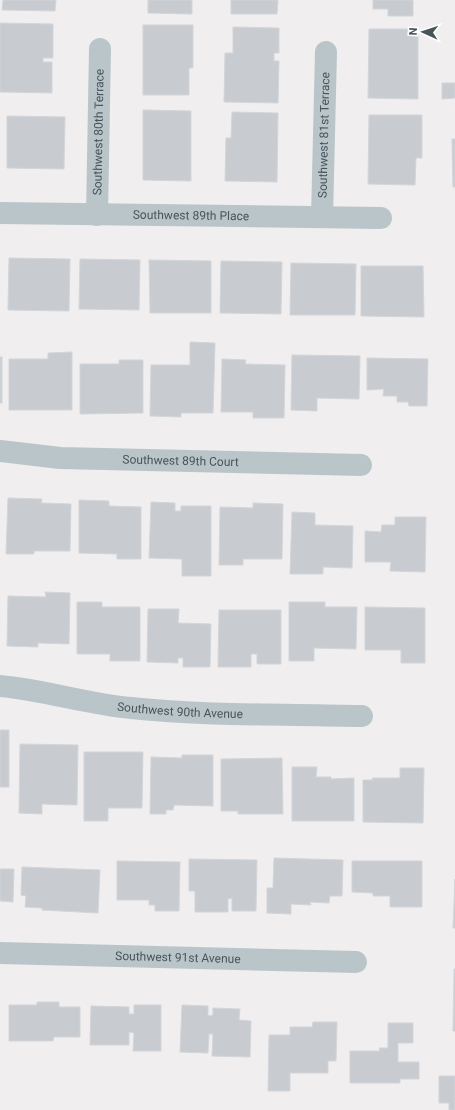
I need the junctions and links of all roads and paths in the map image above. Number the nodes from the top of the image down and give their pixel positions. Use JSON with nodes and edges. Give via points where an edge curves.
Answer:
{"nodes":[{"id":1,"x":100,"y":49,"type":"dead end"},
{"id":2,"x":326,"y":52,"type":"dead end"},
{"id":3,"x":0,"y":213,"type":"edge"},
{"id":4,"x":97,"y":215,"type":"junction"},
{"id":5,"x":322,"y":217,"type":"junction"},
{"id":6,"x":381,"y":218,"type":"dead end"},
{"id":7,"x":0,"y":451,"type":"edge"},
{"id":8,"x":361,"y":465,"type":"dead end"},
{"id":9,"x":0,"y":686,"type":"edge"},
{"id":10,"x":362,"y":716,"type":"dead end"},
{"id":11,"x":0,"y":953,"type":"edge"},
{"id":12,"x":356,"y":962,"type":"dead end"}],
"edges":[{"from":1,"to":4,"type":"street","name":"Southwest 80th Terrace"},
{"from":2,"to":5,"type":"street","name":"Southwest 81st Terrace"},
{"from":3,"to":4,"type":"street","name":"Southwest 89th Place"},
{"from":4,"to":5,"type":"street","name":"Southwest 89th Place"},
{"from":5,"to":6,"type":"street","name":"Southwest 89th Place"},
{"from":7,"to":8,"type":"street","name":"Southwest 89th Court","via":[[60,458]]},
{"from":9,"to":10,"type":"street","name":"Southwest 90th Avenue","via":[[106,705],[158,711]]},
{"from":11,"to":12,"type":"street","name":"Southwest 91st Avenue"}]}
